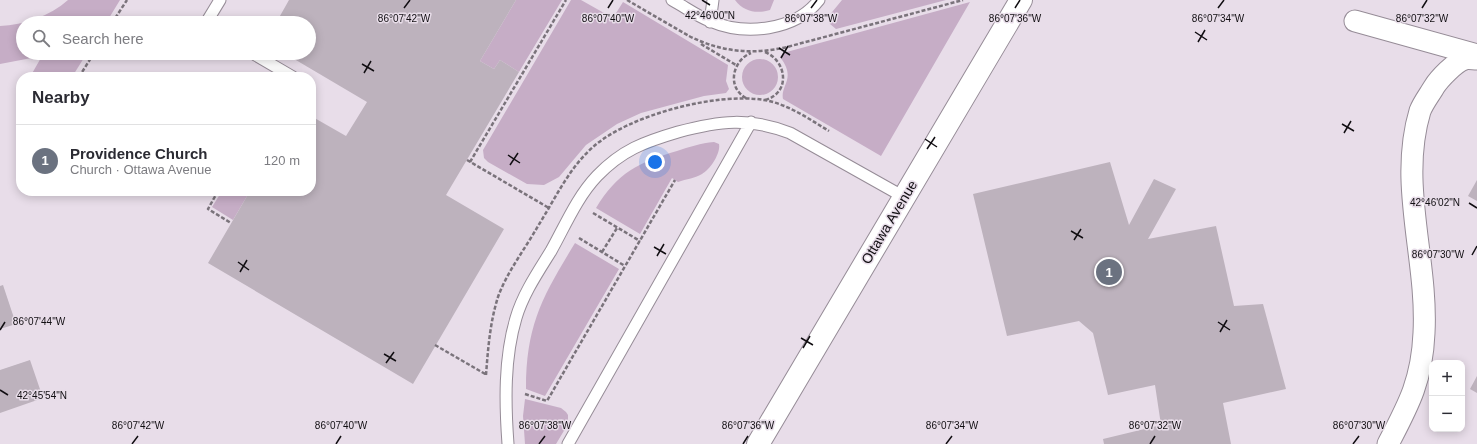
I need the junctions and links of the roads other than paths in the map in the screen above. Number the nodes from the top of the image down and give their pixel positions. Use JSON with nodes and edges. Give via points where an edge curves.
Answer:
{"nodes":[{"id":1,"x":220,"y":0,"type":"edge"},
{"id":2,"x":672,"y":0,"type":"edge"},
{"id":3,"x":713,"y":0,"type":"edge"},
{"id":4,"x":819,"y":0,"type":"edge"},
{"id":5,"x":1020,"y":0,"type":"edge"},
{"id":6,"x":210,"y":16,"type":"edge"},
{"id":7,"x":1355,"y":21,"type":"dead end"},
{"id":8,"x":710,"y":22,"type":"junction"},
{"id":9,"x":1477,"y":55,"type":"edge"},
{"id":10,"x":1477,"y":59,"type":"edge"},
{"id":11,"x":264,"y":60,"type":"edge"},
{"id":12,"x":284,"y":72,"type":"edge"},
{"id":13,"x":751,"y":122,"type":"junction"},
{"id":14,"x":904,"y":197,"type":"junction"},
{"id":15,"x":508,"y":444,"type":"edge"},
{"id":16,"x":568,"y":444,"type":"edge"},
{"id":17,"x":758,"y":444,"type":"edge"},
{"id":18,"x":1388,"y":444,"type":"edge"}],
"edges":[{"from":1,"to":6,"type":"lane"},
{"from":2,"to":8,"type":"lane"},
{"from":3,"to":8,"type":"lane"},
{"from":4,"to":8,"type":"lane","via":[[800,16],[773,27],[733,28]]},
{"from":5,"to":14,"type":"street","name":"Ottawa Avenue"},
{"from":7,"to":9,"type":"street"},
{"from":10,"to":18,"type":"street","via":[[1464,59],[1440,78],[1420,109],[1412,153],[1415,226],[1423,291],[1424,332],[1421,371],[1410,401]]},
{"from":11,"to":12,"type":"lane"},
{"from":13,"to":14,"type":"lane","via":[[778,128],[796,136]]},
{"from":13,"to":15,"type":"lane","via":[[710,124],[651,140],[630,148],[596,178],[580,200],[519,308],[511,337],[507,378]]},
{"from":13,"to":16,"type":"lane"},
{"from":14,"to":17,"type":"street","name":"Ottawa Avenue"}]}
